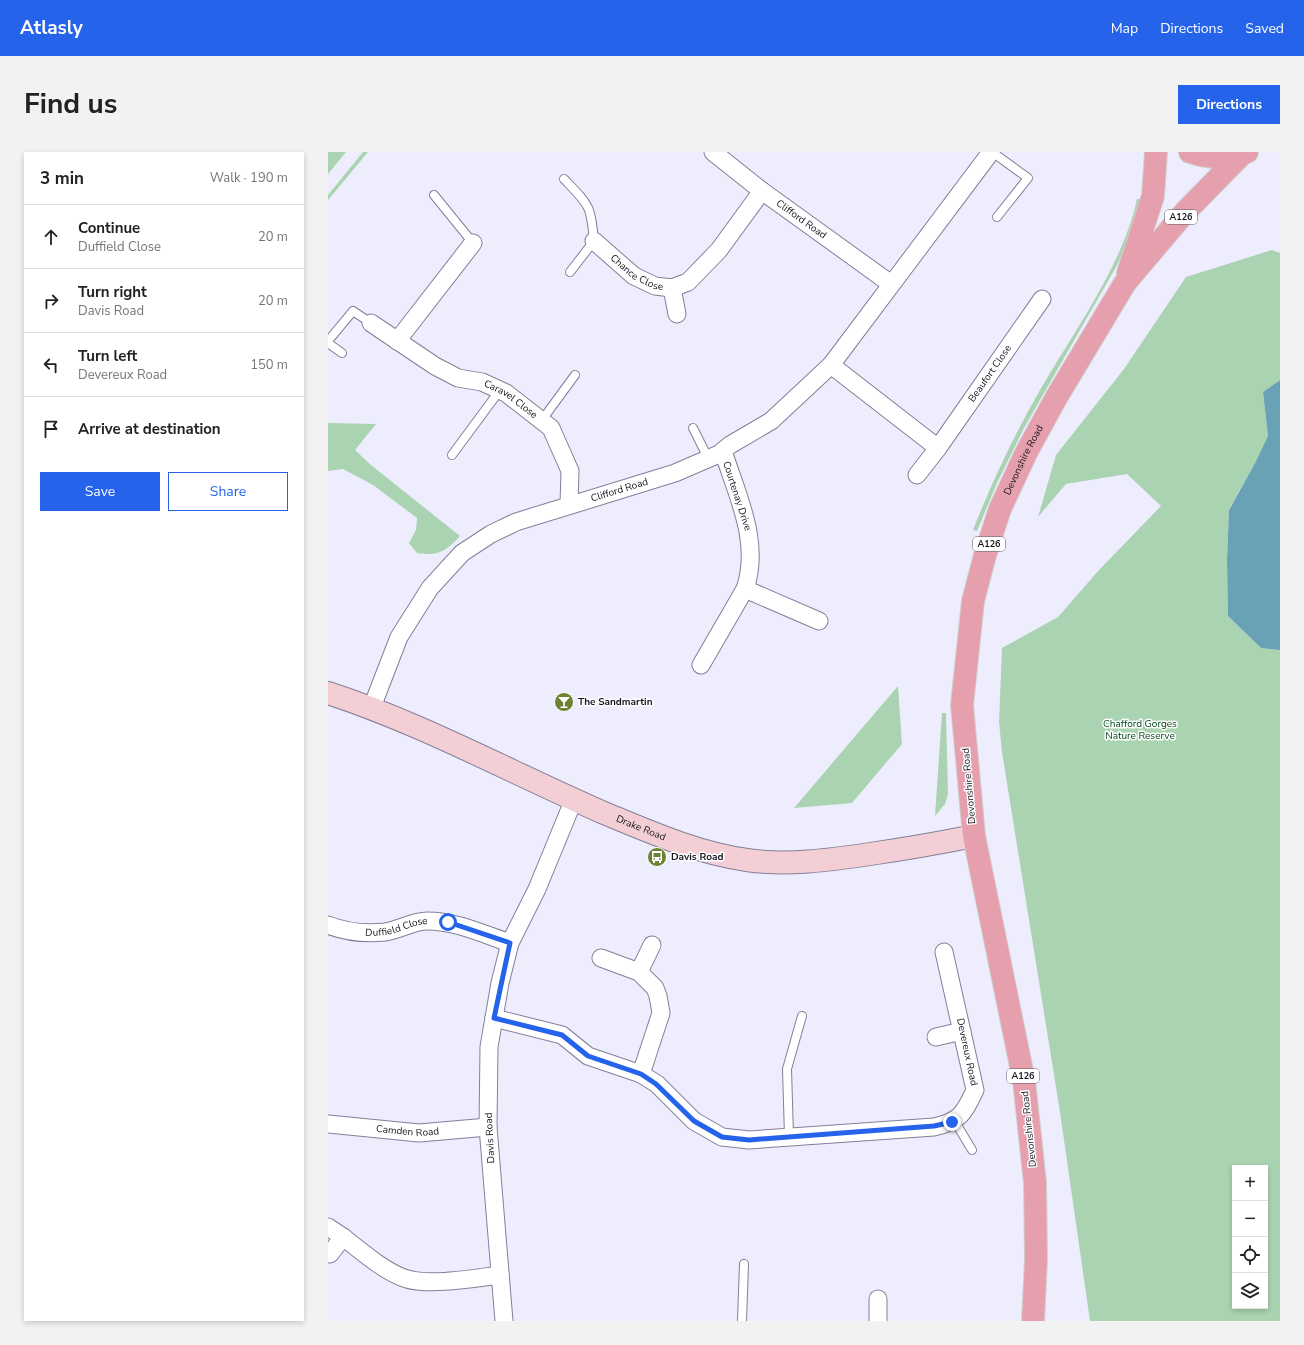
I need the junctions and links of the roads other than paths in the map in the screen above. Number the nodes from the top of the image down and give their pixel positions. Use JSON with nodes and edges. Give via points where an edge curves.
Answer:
{"nodes":[{"id":1,"x":713,"y":152,"type":"edge"},
{"id":2,"x":992,"y":152,"type":"edge"},
{"id":3,"x":1156,"y":152,"type":"edge"},
{"id":4,"x":1190,"y":152,"type":"edge"},
{"id":5,"x":1244,"y":153,"type":"edge"},
{"id":6,"x":564,"y":180,"type":"dead end"},
{"id":7,"x":762,"y":191,"type":"junction"},
{"id":8,"x":434,"y":195,"type":"dead end"},
{"id":9,"x":997,"y":217,"type":"dead end"},
{"id":10,"x":594,"y":241,"type":"junction"},
{"id":11,"x":473,"y":243,"type":"joint"},
{"id":12,"x":570,"y":272,"type":"dead end"},
{"id":13,"x":1125,"y":283,"type":"junction"},
{"id":14,"x":891,"y":284,"type":"junction"},
{"id":15,"x":672,"y":288,"type":"junction"},
{"id":16,"x":1042,"y":299,"type":"dead end"},
{"id":17,"x":677,"y":314,"type":"dead end"},
{"id":18,"x":371,"y":323,"type":"joint"},
{"id":19,"x":328,"y":342,"type":"edge"},
{"id":20,"x":397,"y":342,"type":"junction"},
{"id":21,"x":342,"y":353,"type":"dead end"},
{"id":22,"x":831,"y":365,"type":"junction"},
{"id":23,"x":575,"y":375,"type":"dead end"},
{"id":24,"x":500,"y":390,"type":"junction"},
{"id":25,"x":542,"y":420,"type":"junction"},
{"id":26,"x":693,"y":428,"type":"dead end"},
{"id":27,"x":938,"y":448,"type":"junction"},
{"id":28,"x":452,"y":455,"type":"dead end"},
{"id":29,"x":715,"y":455,"type":"junction"},
{"id":30,"x":917,"y":475,"type":"dead end"},
{"id":31,"x":569,"y":504,"type":"junction"},
{"id":32,"x":745,"y":589,"type":"junction"},
{"id":33,"x":819,"y":621,"type":"dead end"},
{"id":34,"x":701,"y":665,"type":"dead end"},
{"id":35,"x":328,"y":693,"type":"edge"},
{"id":36,"x":372,"y":707,"type":"junction"},
{"id":37,"x":574,"y":800,"type":"junction"},
{"id":38,"x":974,"y":836,"type":"junction"},
{"id":39,"x":328,"y":925,"type":"edge"},
{"id":40,"x":510,"y":943,"type":"junction"},
{"id":41,"x":652,"y":944,"type":"dead end"},
{"id":42,"x":944,"y":952,"type":"dead end"},
{"id":43,"x":601,"y":958,"type":"dead end"},
{"id":44,"x":639,"y":972,"type":"junction"},
{"id":45,"x":802,"y":1016,"type":"dead end"},
{"id":46,"x":494,"y":1018,"type":"junction"},
{"id":47,"x":962,"y":1031,"type":"junction"},
{"id":48,"x":936,"y":1037,"type":"dead end"},
{"id":49,"x":641,"y":1074,"type":"junction"},
{"id":50,"x":954,"y":1120,"type":"junction"},
{"id":51,"x":328,"y":1124,"type":"edge"},
{"id":52,"x":488,"y":1128,"type":"junction"},
{"id":53,"x":789,"y":1136,"type":"junction"},
{"id":54,"x":972,"y":1150,"type":"dead end"},
{"id":55,"x":328,"y":1227,"type":"edge"},
{"id":56,"x":342,"y":1237,"type":"junction"},
{"id":57,"x":329,"y":1256,"type":"edge"},
{"id":58,"x":744,"y":1264,"type":"dead end"},
{"id":59,"x":500,"y":1275,"type":"junction"},
{"id":60,"x":878,"y":1299,"type":"dead end"},
{"id":61,"x":504,"y":1321,"type":"edge"},
{"id":62,"x":742,"y":1321,"type":"edge"},
{"id":63,"x":878,"y":1321,"type":"edge"},
{"id":64,"x":1032,"y":1321,"type":"edge"}],
"edges":[{"from":1,"to":7,"type":"street","name":"Clifford Road"},
{"from":2,"to":9,"type":"lane","via":[[1028,178]]},
{"from":2,"to":14,"type":"street","name":"Clifford Road"},
{"from":3,"to":13,"type":"main road","name":"Devonshire Road","number":"A126","via":[[1153,196]]},
{"from":4,"to":5,"type":"main road","via":[[1217,157]]},
{"from":5,"to":13,"type":"main road","name":"Devonshire Road","number":"A126","via":[[1186,211]]},
{"from":6,"to":10,"type":"lane","via":[[586,201],[591,215]]},
{"from":7,"to":14,"type":"street","name":"Clifford Road"},
{"from":7,"to":15,"type":"street","name":"Chance Close","via":[[719,250],[688,282]]},
{"from":8,"to":11,"type":"lane"},
{"from":10,"to":12,"type":"lane"},
{"from":10,"to":15,"type":"street","name":"Chance Close","via":[[634,276],[655,286]]},
{"from":11,"to":20,"type":"street"},
{"from":13,"to":38,"type":"main road","name":"Devonshire Road","number":"A126","via":[[1026,453],[1000,509],[985,554],[974,601],[962,705]]},
{"from":14,"to":22,"type":"street","name":"Clifford Road"},
{"from":15,"to":17,"type":"street"},
{"from":16,"to":27,"type":"street","name":"Beaufort Close"},
{"from":18,"to":19,"type":"lane","via":[[353,311]]},
{"from":18,"to":20,"type":"street","name":"Caravel Close"},
{"from":19,"to":21,"type":"lane"},
{"from":20,"to":24,"type":"street","name":"Caravel Close","via":[[458,378],[482,382]]},
{"from":22,"to":27,"type":"street"},
{"from":22,"to":29,"type":"street","name":"Clifford Road","via":[[771,421]]},
{"from":23,"to":25,"type":"lane"},
{"from":24,"to":25,"type":"street","name":"Caravel Close"},
{"from":24,"to":28,"type":"lane"},
{"from":25,"to":31,"type":"street","name":"Caravel Close","via":[[551,428],[570,471]]},
{"from":26,"to":29,"type":"lane"},
{"from":27,"to":30,"type":"street","name":"Beaufort Close"},
{"from":29,"to":31,"type":"street","name":"Clifford Road","via":[[675,473]]},
{"from":29,"to":32,"type":"street","name":"Courtenay Drive","via":[[749,532],[750,575]]},
{"from":31,"to":36,"type":"street","name":"Clifford Road","via":[[516,522],[491,534],[462,553],[430,588],[399,637]]},
{"from":32,"to":33,"type":"street"},
{"from":32,"to":34,"type":"street","name":"Courtenay Drive"},
{"from":35,"to":36,"type":"street","name":"Drake Road"},
{"from":36,"to":37,"type":"street","name":"Drake Road"},
{"from":37,"to":38,"type":"street","name":"Drake Road","via":[[661,837],[747,860],[797,862],[847,857]]},
{"from":37,"to":40,"type":"street","name":"Davis Road","via":[[538,889]]},
{"from":38,"to":64,"type":"main road","name":"Devonshire Road","number":"A126","via":[[1024,1081],[1035,1183],[1036,1259]]},
{"from":39,"to":40,"type":"street","name":"Duffield Close","via":[[341,930],[386,932],[425,921],[448,922]]},
{"from":40,"to":46,"type":"street","name":"Davis Road"},
{"from":41,"to":44,"type":"street"},
{"from":42,"to":47,"type":"street","name":"Devereux Road"},
{"from":43,"to":44,"type":"street"},
{"from":44,"to":49,"type":"street","via":[[655,988],[661,1013]]},
{"from":45,"to":53,"type":"lane","via":[[787,1069]]},
{"from":46,"to":49,"type":"street","name":"Devereux Road","via":[[562,1035],[588,1056]]},
{"from":46,"to":52,"type":"street","name":"Davis Road","via":[[489,1047]]},
{"from":47,"to":48,"type":"street"},
{"from":47,"to":50,"type":"street","name":"Devereux Road","via":[[975,1090],[966,1109]]},
{"from":49,"to":53,"type":"street","name":"Devereux Road","via":[[656,1084],[694,1121],[722,1137],[749,1140]]},
{"from":50,"to":53,"type":"street","name":"Devereux Road","via":[[934,1126]]},
{"from":50,"to":54,"type":"lane"},
{"from":51,"to":52,"type":"street","name":"Camden Road","via":[[419,1133]]},
{"from":52,"to":59,"type":"street","name":"Davis Road"},
{"from":55,"to":56,"type":"street"},
{"from":56,"to":57,"type":"street"},
{"from":56,"to":59,"type":"street","via":[[393,1273],[408,1279],[424,1282]]},
{"from":58,"to":62,"type":"lane"},
{"from":59,"to":61,"type":"street","name":"Davis Road"},
{"from":60,"to":63,"type":"street"}]}
